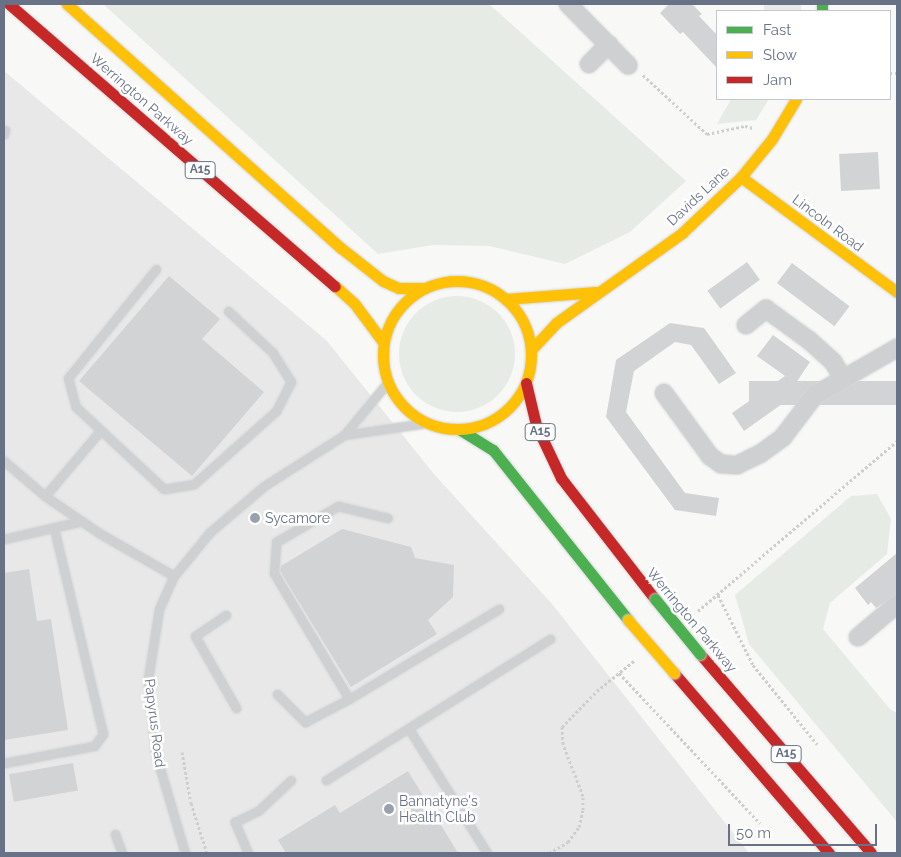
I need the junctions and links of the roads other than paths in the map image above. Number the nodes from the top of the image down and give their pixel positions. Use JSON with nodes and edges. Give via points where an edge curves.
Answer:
{"nodes":[{"id":1,"x":9,"y":4,"type":"edge"},
{"id":2,"x":67,"y":4,"type":"edge"},
{"id":3,"x":568,"y":4,"type":"edge"},
{"id":4,"x":609,"y":44,"type":"junction"},
{"id":5,"x":589,"y":64,"type":"dead end"},
{"id":6,"x":628,"y":65,"type":"road end"},
{"id":7,"x":795,"y":100,"type":"edge"},
{"id":8,"x":741,"y":177,"type":"junction"},
{"id":9,"x":156,"y":268,"type":"dead end"},
{"id":10,"x":425,"y":288,"type":"junction"},
{"id":11,"x":596,"y":292,"type":"junction"},
{"id":12,"x":897,"y":292,"type":"edge"},
{"id":13,"x":506,"y":299,"type":"junction"},
{"id":14,"x":228,"y":311,"type":"dead end"},
{"id":15,"x":746,"y":325,"type":"dead end"},
{"id":16,"x":383,"y":342,"type":"junction"},
{"id":17,"x":897,"y":348,"type":"edge"},
{"id":18,"x":531,"y":350,"type":"junction"},
{"id":19,"x":843,"y":378,"type":"junction"},
{"id":20,"x":388,"y":382,"type":"junction"},
{"id":21,"x":526,"y":383,"type":"junction"},
{"id":22,"x":664,"y":393,"type":"dead end"},
{"id":23,"x":426,"y":423,"type":"junction"},
{"id":24,"x":459,"y":429,"type":"junction"},
{"id":25,"x":100,"y":431,"type":"junction"},
{"id":26,"x":344,"y":435,"type":"junction"},
{"id":27,"x":4,"y":461,"type":"edge"},
{"id":28,"x":45,"y":496,"type":"junction"},
{"id":29,"x":388,"y":518,"type":"dead end"},
{"id":30,"x":82,"y":521,"type":"junction"},
{"id":31,"x":54,"y":528,"type":"junction"},
{"id":32,"x":4,"y":539,"type":"edge"},
{"id":33,"x":174,"y":576,"type":"junction"},
{"id":34,"x":897,"y":604,"type":"edge"},
{"id":35,"x":499,"y":609,"type":"dead end"},
{"id":36,"x":226,"y":615,"type":"dead end"},
{"id":37,"x":858,"y":637,"type":"dead end"},
{"id":38,"x":550,"y":639,"type":"dead end"},
{"id":39,"x":277,"y":694,"type":"dead end"},
{"id":40,"x":349,"y":699,"type":"junction"},
{"id":41,"x":236,"y":708,"type":"dead end"},
{"id":42,"x":409,"y":729,"type":"junction"},
{"id":43,"x":4,"y":763,"type":"edge"},
{"id":44,"x":291,"y":780,"type":"dead end"},
{"id":45,"x":326,"y":780,"type":"dead end"},
{"id":46,"x":115,"y":834,"type":"dead end"},
{"id":47,"x":122,"y":853,"type":"edge"},
{"id":48,"x":185,"y":853,"type":"edge"},
{"id":49,"x":248,"y":853,"type":"edge"},
{"id":50,"x":487,"y":853,"type":"edge"},
{"id":51,"x":829,"y":853,"type":"edge"},
{"id":52,"x":871,"y":853,"type":"edge"}],
"edges":[{"from":1,"to":16,"type":"main road","name":"Werrington Parkway","number":"A15","via":[[354,303]]},
{"from":2,"to":10,"type":"main road","name":"Werrington Parkway","number":"A15","via":[[341,248],[383,281],[399,288]]},
{"from":3,"to":4,"type":"street"},
{"from":4,"to":5,"type":"street"},
{"from":4,"to":6,"type":"street"},
{"from":7,"to":8,"type":"main road","name":"Davids Lane","via":[[772,139]]},
{"from":8,"to":11,"type":"main road","name":"Davids Lane","via":[[682,233]]},
{"from":8,"to":12,"type":"main road","name":"Lincoln Road"},
{"from":9,"to":25,"type":"lane","via":[[68,378],[76,407]]},
{"from":10,"to":13,"type":"main road","via":[[445,281],[467,281],[488,287]]},
{"from":10,"to":16,"type":"main road","via":[[398,310]]},
{"from":11,"to":13,"type":"main road","name":"Davids Lane"},
{"from":11,"to":18,"type":"main road","name":"Davids Lane","via":[[556,323]]},
{"from":13,"to":18,"type":"main road","via":[[519,313],[528,331]]},
{"from":14,"to":25,"type":"lane","via":[[272,352],[291,382],[276,411],[194,484],[164,489]]},
{"from":15,"to":19,"type":"street","via":[[766,309],[833,362]]},
{"from":16,"to":20,"type":"main road"},
{"from":17,"to":19,"type":"street"},
{"from":18,"to":21,"type":"main road"},
{"from":19,"to":22,"type":"street","via":[[815,395],[784,437],[737,465],[721,464],[710,456]]},
{"from":20,"to":23,"type":"main road","via":[[397,399]]},
{"from":20,"to":26,"type":"lane","name":"Papyrus Road"},
{"from":21,"to":24,"type":"main road","via":[[515,402],[500,416],[480,426]]},
{"from":21,"to":52,"type":"main road","name":"Werrington Parkway","number":"A15","bridge":true,"via":[[536,425],[561,478],[577,502],[700,654]]},
{"from":23,"to":24,"type":"main road"},
{"from":23,"to":26,"type":"lane","name":"Papyrus Road"},
{"from":24,"to":51,"type":"main road","number":"A15","bridge":true,"via":[[492,450],[628,620]]},
{"from":25,"to":28,"type":"lane"},
{"from":26,"to":33,"type":"lane","name":"Papyrus Road","via":[[258,492],[210,532]]},
{"from":27,"to":28,"type":"lane"},
{"from":28,"to":30,"type":"lane"},
{"from":29,"to":40,"type":"lane","via":[[338,506],[276,542],[274,573]]},
{"from":30,"to":31,"type":"lane"},
{"from":30,"to":33,"type":"lane"},
{"from":31,"to":32,"type":"lane"},
{"from":31,"to":43,"type":"lane","via":[[104,734],[94,746]]},
{"from":33,"to":48,"type":"lane","name":"Papyrus Road","via":[[159,609],[148,679],[156,755]]},
{"from":34,"to":37,"type":"street"},
{"from":35,"to":40,"type":"lane"},
{"from":36,"to":41,"type":"lane","via":[[196,636]]},
{"from":38,"to":42,"type":"lane"},
{"from":39,"to":40,"type":"lane","via":[[305,722]]},
{"from":42,"to":45,"type":"lane"},
{"from":42,"to":50,"type":"lane"},
{"from":44,"to":49,"type":"lane","via":[[258,811],[236,822]]},
{"from":46,"to":47,"type":"lane"}]}
